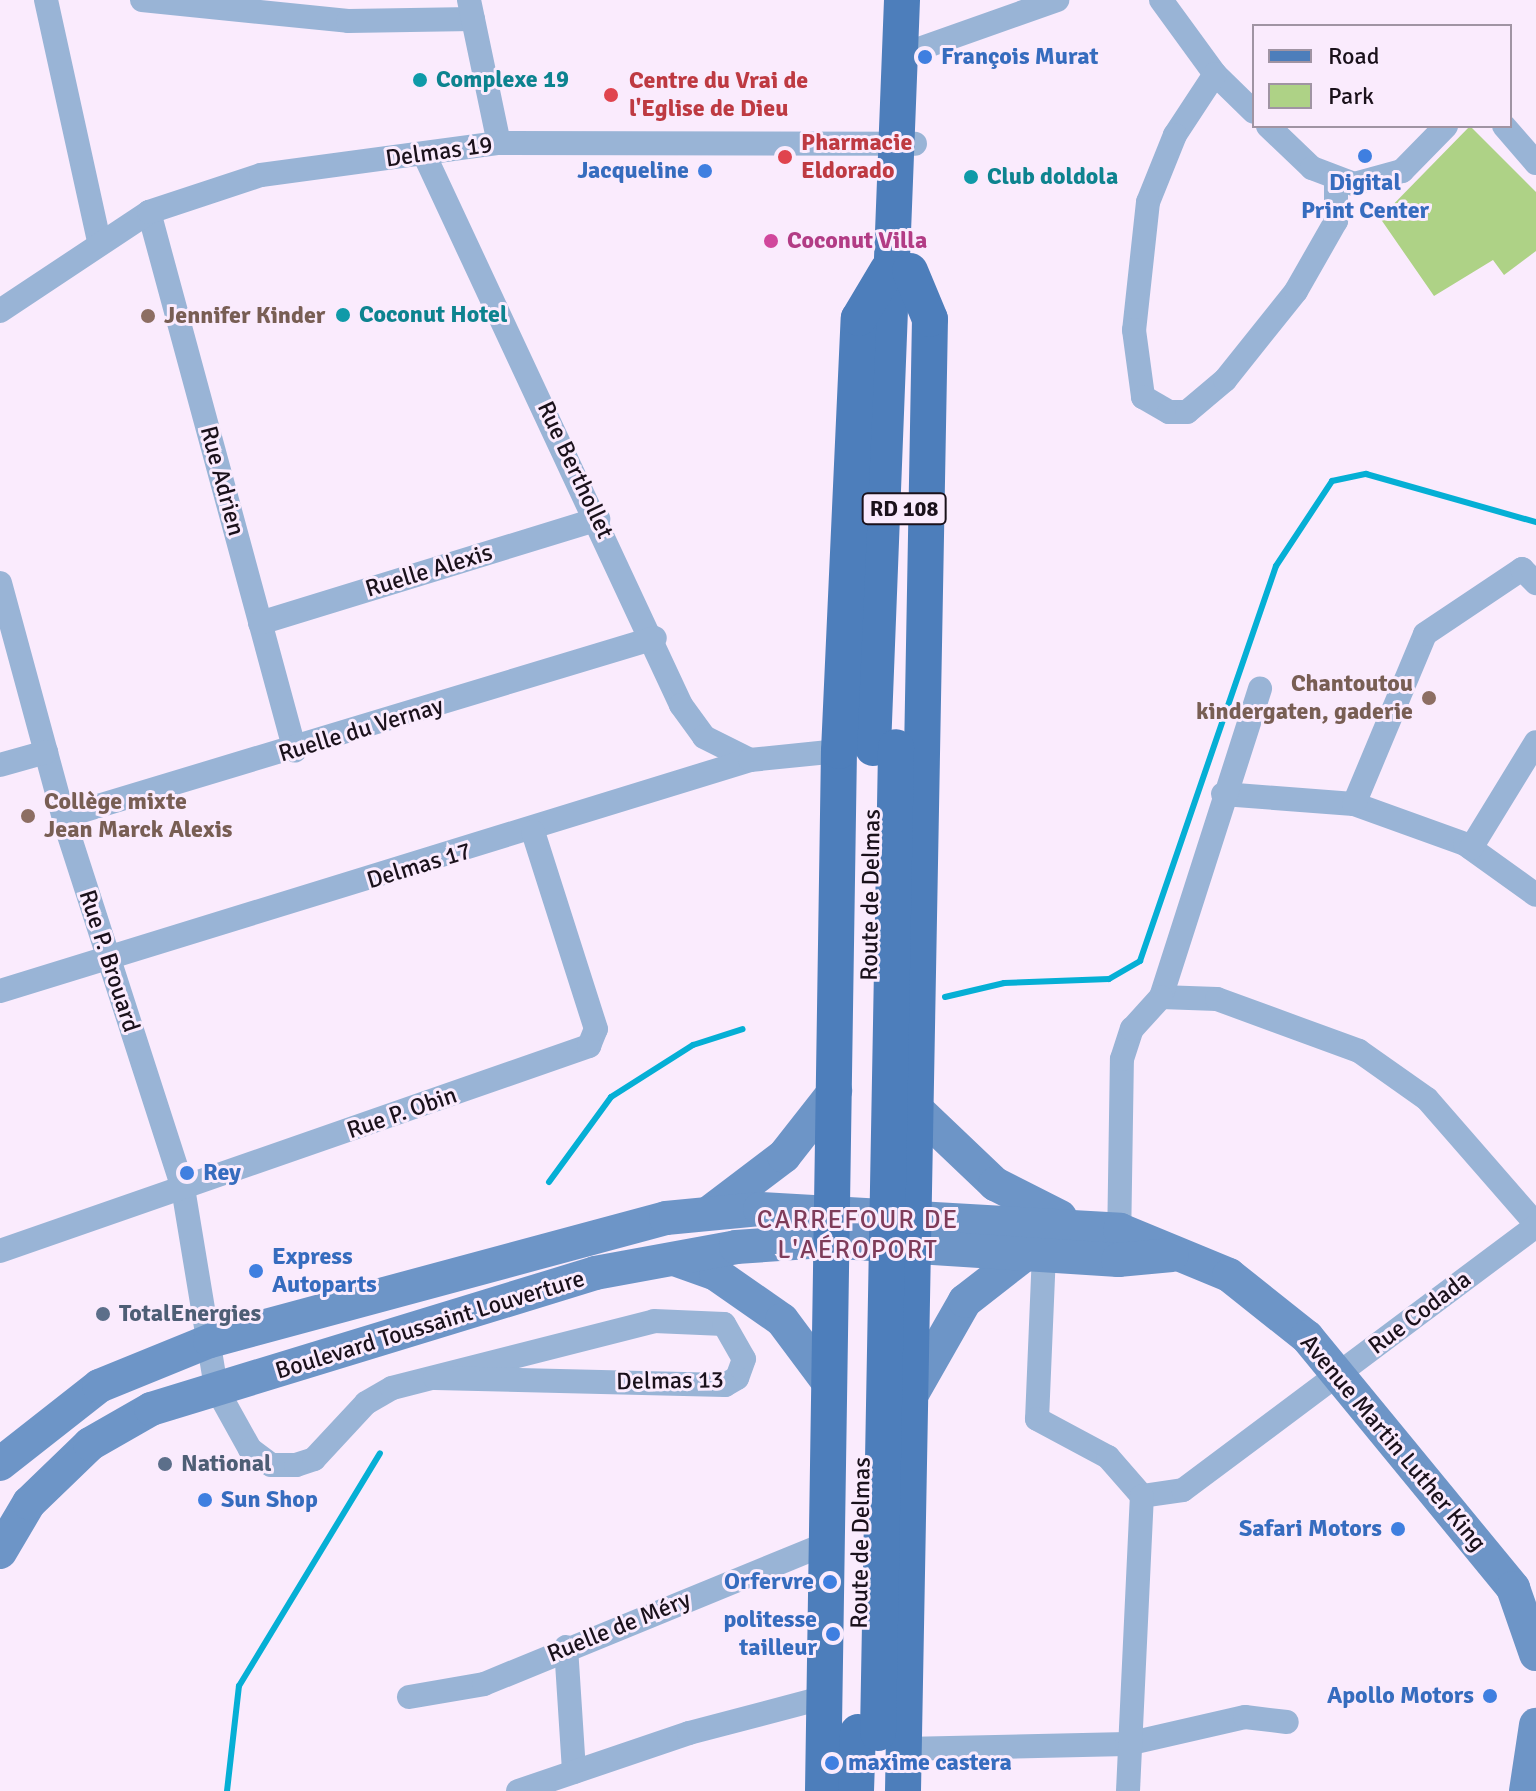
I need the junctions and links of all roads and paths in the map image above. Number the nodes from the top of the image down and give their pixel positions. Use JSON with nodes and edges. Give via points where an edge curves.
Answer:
{"nodes":[{"id":1,"x":46,"y":0,"type":"edge"},
{"id":2,"x":142,"y":0,"type":"edge"},
{"id":3,"x":902,"y":0,"type":"edge"},
{"id":4,"x":921,"y":0,"type":"edge"},
{"id":5,"x":1057,"y":0,"type":"edge"},
{"id":6,"x":1161,"y":0,"type":"edge"},
{"id":7,"x":471,"y":9,"type":"edge"},
{"id":8,"x":344,"y":11,"type":"edge"},
{"id":9,"x":909,"y":54,"type":"junction"},
{"id":10,"x":1215,"y":74,"type":"junction"},
{"id":11,"x":1252,"y":110,"type":"edge"},
{"id":12,"x":1270,"y":128,"type":"edge"},
{"id":13,"x":1444,"y":128,"type":"edge"},
{"id":14,"x":1506,"y":128,"type":"edge"},
{"id":15,"x":499,"y":143,"type":"junction"},
{"id":16,"x":904,"y":144,"type":"junction"},
{"id":17,"x":424,"y":154,"type":"junction"},
{"id":18,"x":1536,"y":163,"type":"edge"},
{"id":19,"x":1336,"y":179,"type":"junction"},
{"id":20,"x":149,"y":212,"type":"junction"},
{"id":21,"x":99,"y":241,"type":"junction"},
{"id":22,"x":898,"y":271,"type":"junction"},
{"id":23,"x":0,"y":311,"type":"edge"},
{"id":24,"x":598,"y":519,"type":"junction"},
{"id":25,"x":0,"y":583,"type":"edge"},
{"id":26,"x":1536,"y":583,"type":"edge"},
{"id":27,"x":260,"y":623,"type":"junction"},
{"id":28,"x":655,"y":638,"type":"junction"},
{"id":29,"x":1260,"y":688,"type":"dead end"},
{"id":30,"x":1536,"y":742,"type":"edge"},
{"id":31,"x":869,"y":749,"type":"junction"},
{"id":32,"x":295,"y":751,"type":"junction"},
{"id":33,"x":46,"y":752,"type":"junction"},
{"id":34,"x":750,"y":760,"type":"junction"},
{"id":35,"x":0,"y":765,"type":"edge"},
{"id":36,"x":1223,"y":794,"type":"junction"},
{"id":37,"x":1354,"y":804,"type":"junction"},
{"id":38,"x":65,"y":816,"type":"junction"},
{"id":39,"x":533,"y":832,"type":"junction"},
{"id":40,"x":1471,"y":848,"type":"junction"},
{"id":41,"x":1536,"y":895,"type":"edge"},
{"id":42,"x":109,"y":958,"type":"junction"},
{"id":43,"x":0,"y":991,"type":"edge"},
{"id":44,"x":1161,"y":997,"type":"junction"},
{"id":45,"x":835,"y":1091,"type":"junction"},
{"id":46,"x":912,"y":1105,"type":"junction"},
{"id":47,"x":183,"y":1188,"type":"junction"},
{"id":48,"x":709,"y":1212,"type":"junction"},
{"id":49,"x":825,"y":1222,"type":"junction"},
{"id":50,"x":1536,"y":1225,"type":"edge"},
{"id":51,"x":915,"y":1235,"type":"junction"},
{"id":52,"x":1104,"y":1236,"type":"junction"},
{"id":53,"x":0,"y":1251,"type":"edge"},
{"id":54,"x":1036,"y":1253,"type":"junction"},
{"id":55,"x":676,"y":1259,"type":"junction"},
{"id":56,"x":210,"y":1341,"type":"junction"},
{"id":57,"x":1340,"y":1373,"type":"junction"},
{"id":58,"x":435,"y":1378,"type":"junction"},
{"id":59,"x":829,"y":1383,"type":"junction"},
{"id":60,"x":216,"y":1388,"type":"junction"},
{"id":61,"x":908,"y":1399,"type":"junction"},
{"id":62,"x":0,"y":1464,"type":"edge"},
{"id":63,"x":1142,"y":1496,"type":"junction"},
{"id":64,"x":825,"y":1544,"type":"junction"},
{"id":65,"x":0,"y":1552,"type":"edge"},
{"id":66,"x":1536,"y":1641,"type":"edge"},
{"id":67,"x":566,"y":1647,"type":"junction"},
{"id":68,"x":409,"y":1697,"type":"dead end"},
{"id":69,"x":822,"y":1698,"type":"junction"},
{"id":70,"x":1287,"y":1722,"type":"dead end"},
{"id":71,"x":1536,"y":1725,"type":"edge"},
{"id":72,"x":880,"y":1738,"type":"junction"},
{"id":73,"x":1127,"y":1744,"type":"junction"},
{"id":74,"x":574,"y":1772,"type":"junction"},
{"id":75,"x":518,"y":1791,"type":"edge"},
{"id":76,"x":823,"y":1791,"type":"edge"},
{"id":77,"x":856,"y":1791,"type":"edge"},
{"id":78,"x":877,"y":1791,"type":"edge"},
{"id":79,"x":903,"y":1791,"type":"edge"},
{"id":80,"x":1128,"y":1791,"type":"edge"},
{"id":81,"x":1526,"y":1791,"type":"edge"}],
"edges":[{"from":1,"to":21,"type":"street"},
{"from":2,"to":8,"type":"street"},
{"from":3,"to":9,"type":"main road","name":"Route de Delmas","number":"RD 108"},
{"from":4,"to":9,"type":"main road","name":"Route de Delmas","number":"RD 108"},
{"from":5,"to":9,"type":"street","via":[[975,25]]},
{"from":6,"to":10,"type":"street"},
{"from":7,"to":8,"type":"street"},
{"from":7,"to":15,"type":"street"},
{"from":9,"to":16,"type":"main road","name":"Route de Delmas","number":"RD 108"},
{"from":10,"to":11,"type":"street"},
{"from":10,"to":19,"type":"street","via":[[1175,135],[1148,202],[1134,330],[1143,397],[1169,412],[1187,412],[1225,380],[1296,291],[1336,221]]},
{"from":12,"to":19,"type":"street","via":[[1312,168]]},
{"from":13,"to":19,"type":"street","via":[[1389,178]]},
{"from":14,"to":18,"type":"street"},
{"from":15,"to":16,"type":"street","name":"Delmas 19"},
{"from":15,"to":17,"type":"street","name":"Delmas 19"},
{"from":16,"to":22,"type":"main road","name":"Route de Delmas","number":"RD 108"},
{"from":17,"to":20,"type":"street","name":"Delmas 19","via":[[261,175]]},
{"from":17,"to":24,"type":"street","name":"Rue Berthollet"},
{"from":20,"to":21,"type":"street","name":"Delmas 19"},
{"from":20,"to":27,"type":"street","name":"Rue Adrien"},
{"from":21,"to":23,"type":"street","name":"Delmas 19"},
{"from":22,"to":31,"type":"main road","name":"Route de Delmas","number":"RD 108"},
{"from":22,"to":31,"type":"main road","via":[[859,318]]},
{"from":22,"to":46,"type":"main road","via":[[930,319]]},
{"from":24,"to":27,"type":"street","name":"Ruelle Alexis"},
{"from":24,"to":28,"type":"street","name":"Rue Berthollet"},
{"from":25,"to":33,"type":"street","name":"Rue P. Brouard"},
{"from":26,"to":37,"type":"street","via":[[1522,569],[1425,634]]},
{"from":27,"to":32,"type":"street","name":"Rue Adrien"},
{"from":28,"to":32,"type":"street","name":"Ruelle du Vernay"},
{"from":28,"to":34,"type":"street","name":"Rue Berthollet","via":[[681,705],[704,737]]},
{"from":29,"to":36,"type":"street"},
{"from":30,"to":40,"type":"street"},
{"from":31,"to":34,"type":"street","name":"Delmas 17"},
{"from":31,"to":45,"type":"main road"},
{"from":31,"to":72,"type":"main road","name":"Route de Delmas","number":"RD 108","bridge":true},
{"from":32,"to":38,"type":"street","name":"Ruelle du Vernay"},
{"from":33,"to":35,"type":"street"},
{"from":33,"to":38,"type":"street","name":"Rue P. Brouard"},
{"from":34,"to":39,"type":"street","name":"Delmas 17"},
{"from":36,"to":37,"type":"street"},
{"from":36,"to":44,"type":"street"},
{"from":37,"to":40,"type":"street"},
{"from":38,"to":42,"type":"street","name":"Rue P. Brouard"},
{"from":39,"to":42,"type":"street","name":"Delmas 17"},
{"from":39,"to":47,"type":"street","name":"Rue P. Obin","via":[[596,1029],[589,1046]]},
{"from":40,"to":41,"type":"street"},
{"from":42,"to":43,"type":"street","name":"Delmas 17"},
{"from":42,"to":47,"type":"street","name":"Rue P. Brouard"},
{"from":44,"to":50,"type":"street","via":[[1217,999],[1359,1051],[1427,1099]]},
{"from":44,"to":52,"type":"street","via":[[1132,1029],[1122,1059]]},
{"from":45,"to":48,"type":"main road","via":[[784,1156]]},
{"from":45,"to":49,"type":"main road"},
{"from":46,"to":51,"type":"main road"},
{"from":46,"to":52,"type":"main road","via":[[995,1184]]},
{"from":47,"to":53,"type":"street","name":"Rue P. Obin"},
{"from":47,"to":56,"type":"street","name":"Rue P. Brouard"},
{"from":48,"to":49,"type":"main road","name":"Boulevard Toussaint Louverture"},
{"from":48,"to":56,"type":"main road","name":"Boulevard Toussaint Louverture","via":[[553,1245]]},
{"from":49,"to":51,"type":"main road","name":"Boulevard Toussaint Louverture"},
{"from":49,"to":55,"type":"main road","name":"Boulevard Toussaint Louverture"},
{"from":49,"to":59,"type":"main road"},
{"from":50,"to":57,"type":"street","name":"Rue Codada"},
{"from":51,"to":52,"type":"main road"},
{"from":51,"to":54,"type":"main road"},
{"from":51,"to":61,"type":"main road"},
{"from":52,"to":54,"type":"main road"},
{"from":52,"to":57,"type":"main road","name":"Avenue Martin Luther King","via":[[1176,1254],[1262,1296]]},
{"from":54,"to":61,"type":"main road","via":[[965,1301]]},
{"from":54,"to":63,"type":"street","via":[[1037,1419],[1108,1457]]},
{"from":55,"to":59,"type":"main road","via":[[716,1274],[782,1320]]},
{"from":55,"to":60,"type":"main road","name":"Boulevard Toussaint Louverture","via":[[595,1273]]},
{"from":56,"to":60,"type":"street","name":"Rue P. Brouard"},
{"from":56,"to":62,"type":"main road","name":"Boulevard Toussaint Louverture","via":[[99,1386]]},
{"from":57,"to":63,"type":"street","name":"Rue Codada","via":[[1183,1490]]},
{"from":57,"to":66,"type":"main road","name":"Avenue Martin Luther King","via":[[1513,1588]]},
{"from":58,"to":58,"type":"street","name":"Delmas 13","via":[[725,1385],[737,1378],[744,1359],[724,1324],[672,1318]]},
{"from":58,"to":60,"type":"street","name":"Delmas 13","via":[[366,1403],[314,1459],[296,1465],[271,1465],[250,1449]]},
{"from":59,"to":64,"type":"main road"},
{"from":60,"to":65,"type":"main road","name":"Boulevard Toussaint Louverture","via":[[151,1409],[90,1444],[29,1503]]},
{"from":61,"to":72,"type":"main road"},
{"from":63,"to":73,"type":"street"},
{"from":64,"to":67,"type":"street","name":"Ruelle de Méry"},
{"from":64,"to":69,"type":"main road"},
{"from":67,"to":68,"type":"street","name":"Ruelle de Méry","via":[[484,1684]]},
{"from":67,"to":74,"type":"street"},
{"from":69,"to":74,"type":"street"},
{"from":69,"to":76,"type":"main road"},
{"from":70,"to":73,"type":"street","via":[[1245,1717]]},
{"from":71,"to":81,"type":"main road"},
{"from":72,"to":73,"type":"street"},
{"from":72,"to":77,"type":"main road","name":"Route de Delmas","number":"RD 108"},
{"from":72,"to":78,"type":"main road","name":"Route de Delmas","number":"RD 108"},
{"from":72,"to":79,"type":"main road"},
{"from":73,"to":80,"type":"street"},
{"from":74,"to":75,"type":"street"}]}
